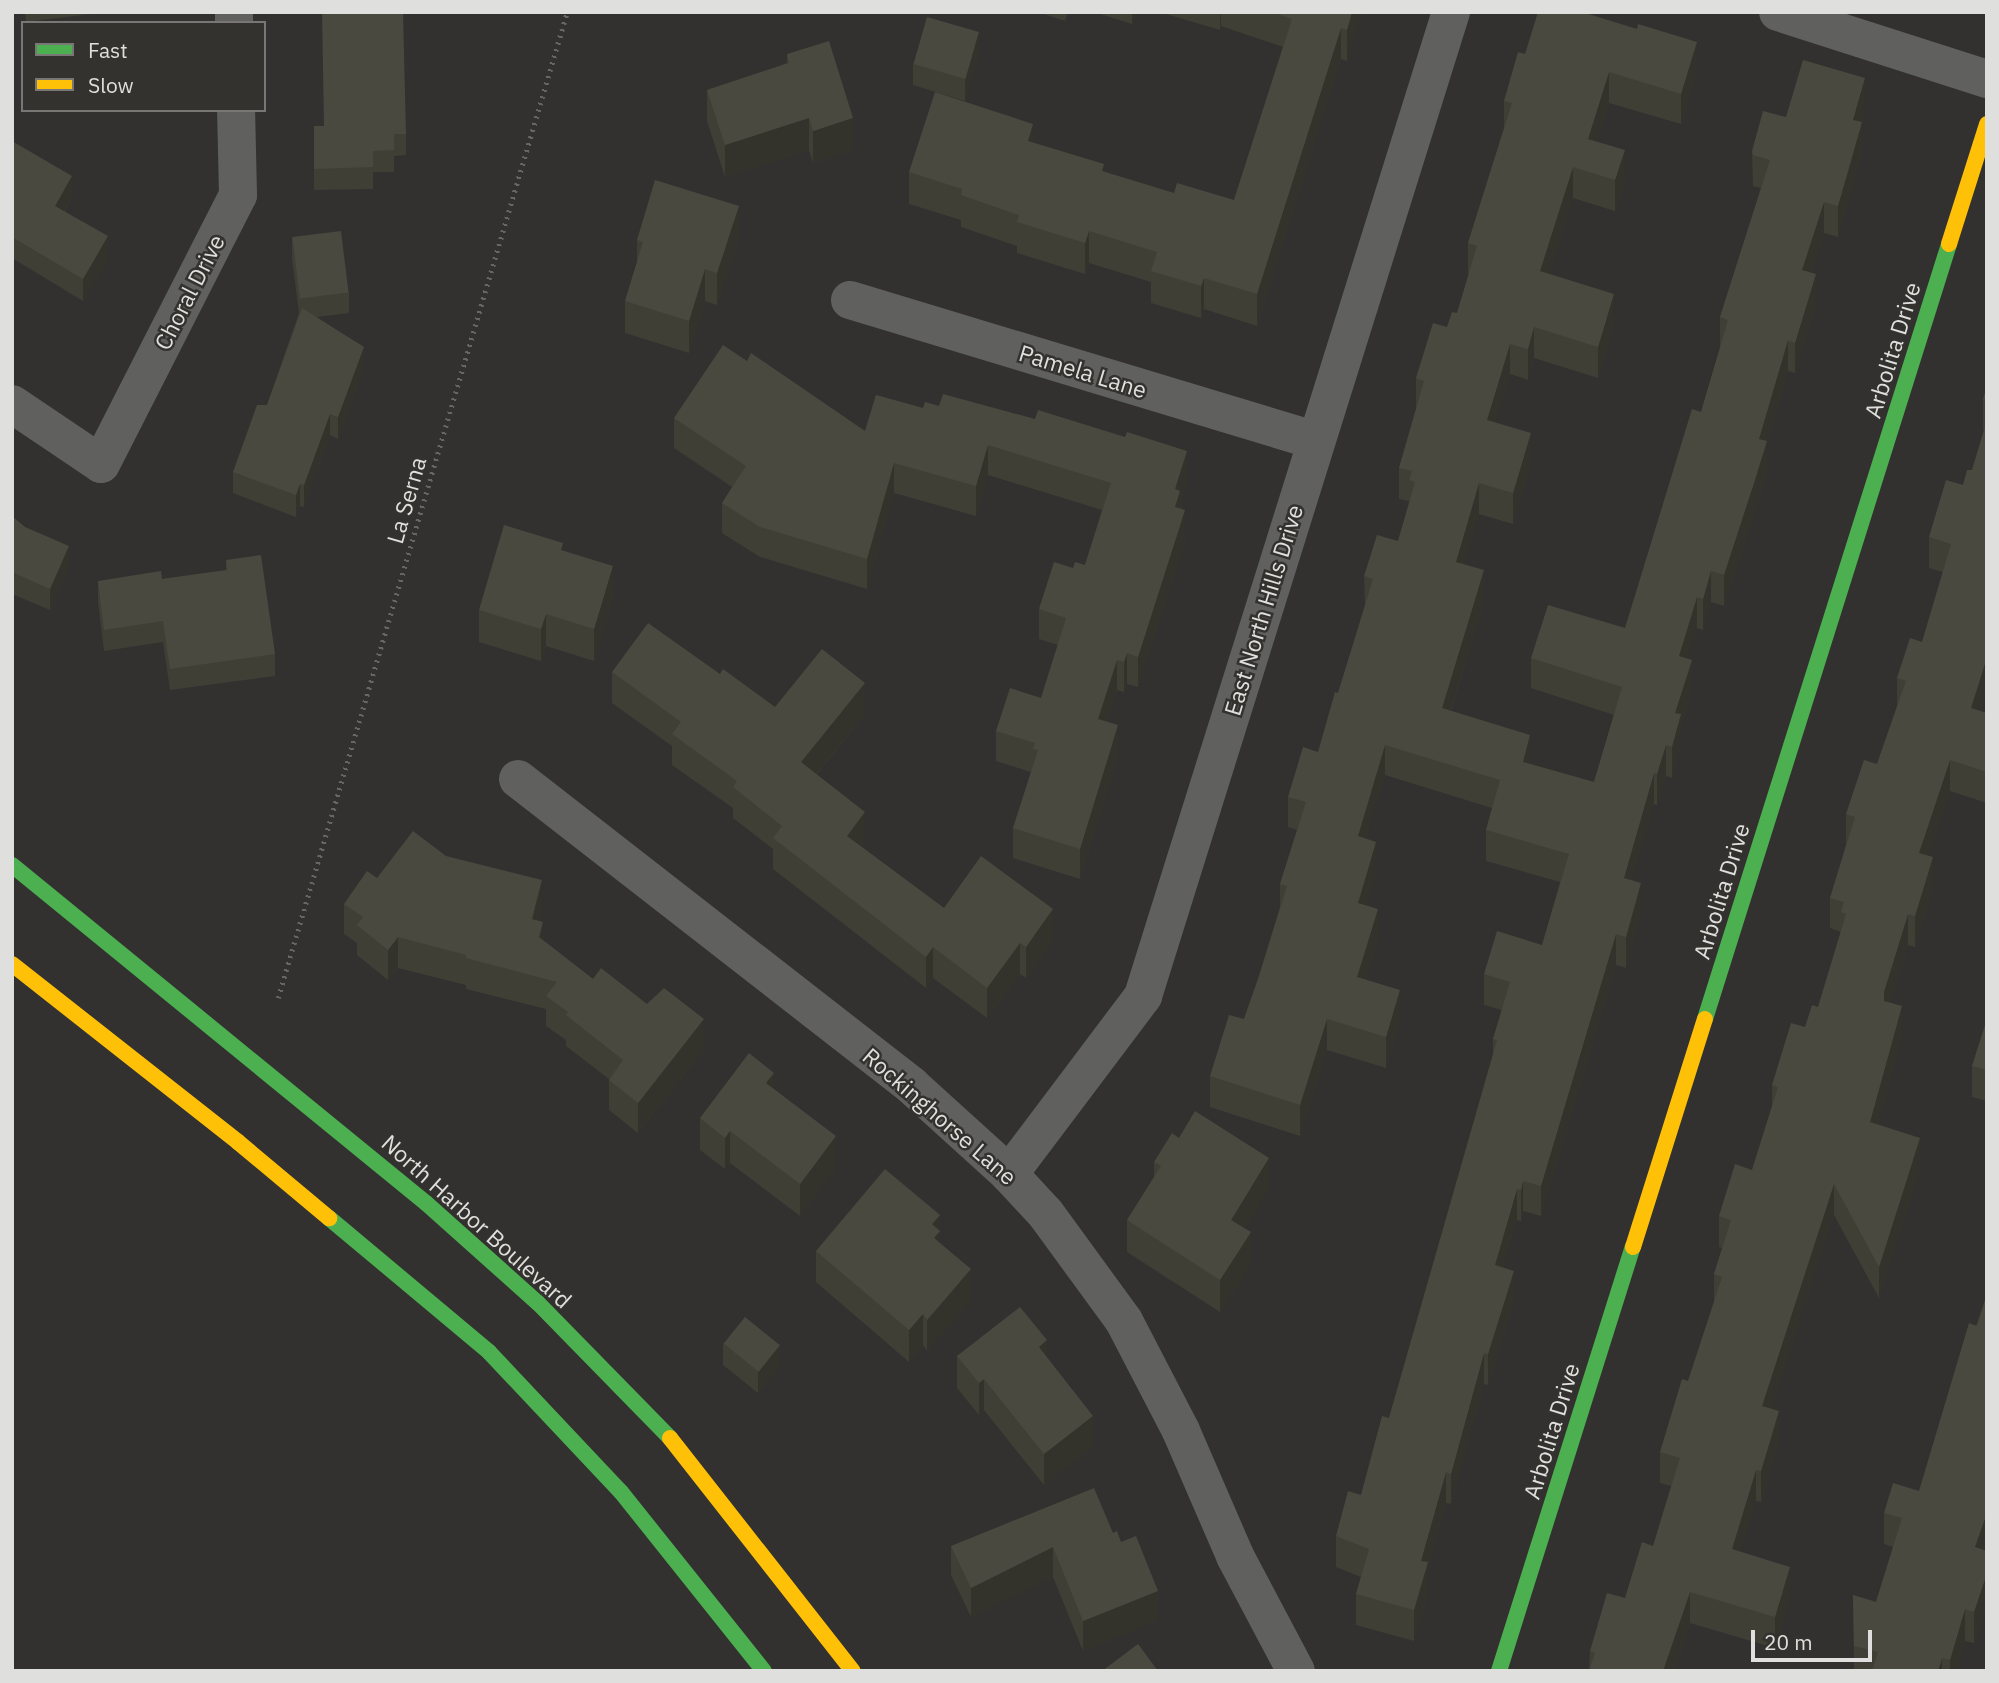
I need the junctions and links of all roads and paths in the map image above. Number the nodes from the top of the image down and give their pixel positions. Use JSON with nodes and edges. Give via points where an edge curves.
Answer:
{"nodes":[{"id":1,"x":568,"y":12,"type":"edge"},
{"id":2,"x":1451,"y":12,"type":"edge"},
{"id":3,"x":1779,"y":12,"type":"edge"},
{"id":4,"x":1987,"y":79,"type":"edge"},
{"id":5,"x":236,"y":112,"type":"edge"},
{"id":6,"x":1987,"y":124,"type":"edge"},
{"id":7,"x":850,"y":300,"type":"dead end"},
{"id":8,"x":12,"y":404,"type":"edge"},
{"id":9,"x":1316,"y":441,"type":"junction"},
{"id":10,"x":517,"y":779,"type":"dead end"},
{"id":11,"x":12,"y":865,"type":"edge"},
{"id":12,"x":12,"y":964,"type":"edge"},
{"id":13,"x":278,"y":998,"type":"dead end"},
{"id":14,"x":1009,"y":1174,"type":"junction"},
{"id":15,"x":764,"y":1671,"type":"edge"},
{"id":16,"x":853,"y":1671,"type":"edge"},
{"id":17,"x":1296,"y":1671,"type":"edge"},
{"id":18,"x":1499,"y":1671,"type":"edge"}],
"edges":[{"from":1,"to":13,"type":"path","name":"La Serna"},
{"from":2,"to":9,"type":"street","name":"East North Hills Drive"},
{"from":3,"to":4,"type":"street"},
{"from":5,"to":8,"type":"street","name":"Choral Drive","via":[[238,195],[101,464]]},
{"from":6,"to":18,"type":"main road","name":"Arbolita Drive"},
{"from":7,"to":9,"type":"street","name":"Pamela Lane"},
{"from":9,"to":14,"type":"street","name":"East North Hills Drive","via":[[1143,996]]},
{"from":10,"to":14,"type":"street","name":"Rockinghorse Lane","via":[[912,1086]]},
{"from":11,"to":16,"type":"main road","name":"North Harbor Boulevard","via":[[426,1203],[538,1303],[669,1437]]},
{"from":12,"to":15,"type":"main road","via":[[238,1142],[488,1352],[621,1492]]},
{"from":14,"to":17,"type":"street","name":"Rockinghorse Lane","via":[[1046,1214],[1124,1321],[1181,1431],[1235,1556]]}]}
